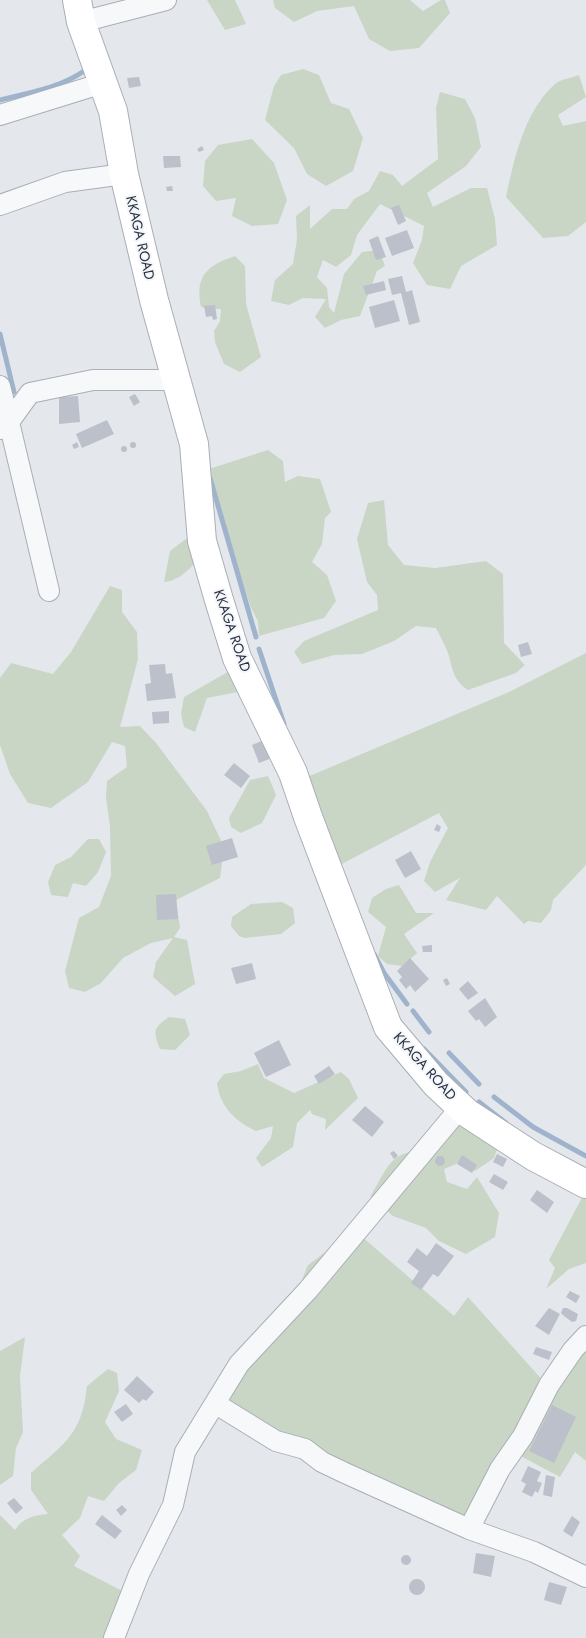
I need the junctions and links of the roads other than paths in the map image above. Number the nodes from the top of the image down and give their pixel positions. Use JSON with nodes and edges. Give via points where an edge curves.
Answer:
{"nodes":[{"id":1,"x":166,"y":0,"type":"edge"},
{"id":2,"x":79,"y":11,"type":"edge"},
{"id":3,"x":103,"y":83,"type":"junction"},
{"id":4,"x":0,"y":115,"type":"edge"},
{"id":5,"x":124,"y":174,"type":"junction"},
{"id":6,"x":0,"y":205,"type":"edge"},
{"id":7,"x":177,"y":380,"type":"junction"},
{"id":8,"x":0,"y":386,"type":"edge"},
{"id":9,"x":4,"y":426,"type":"edge"},
{"id":10,"x":49,"y":591,"type":"dead end"},
{"id":11,"x":459,"y":1105,"type":"junction"},
{"id":12,"x":586,"y":1184,"type":"edge"},
{"id":13,"x":586,"y":1336,"type":"edge"},
{"id":14,"x":216,"y":1404,"type":"junction"},
{"id":15,"x":469,"y":1529,"type":"junction"},
{"id":16,"x":586,"y":1577,"type":"edge"},
{"id":17,"x":114,"y":1638,"type":"edge"}],
"edges":[{"from":1,"to":2,"type":"street"},
{"from":2,"to":3,"type":"street","name":"KKAGA ROAD"},
{"from":3,"to":4,"type":"street"},
{"from":3,"to":5,"type":"street","name":"KKAGA ROAD","via":[[113,111]]},
{"from":5,"to":6,"type":"street","via":[[66,182]]},
{"from":5,"to":7,"type":"street","name":"KKAGA ROAD"},
{"from":7,"to":9,"type":"street","via":[[93,380],[30,393]]},
{"from":7,"to":11,"type":"street","name":"KKAGA ROAD","via":[[194,444],[202,541],[237,658],[293,773],[388,1027],[424,1071]]},
{"from":8,"to":9,"type":"street"},
{"from":9,"to":10,"type":"street"},
{"from":11,"to":12,"type":"street","name":"KKAGA ROAD","via":[[532,1156]]},
{"from":11,"to":14,"type":"street","via":[[366,1223],[239,1364]]},
{"from":13,"to":15,"type":"street","via":[[549,1385]]},
{"from":14,"to":15,"type":"street","via":[[276,1441],[305,1449],[322,1462]]},
{"from":14,"to":17,"type":"street","via":[[185,1452],[173,1505],[139,1574]]},
{"from":15,"to":16,"type":"street","via":[[534,1552]]}]}
